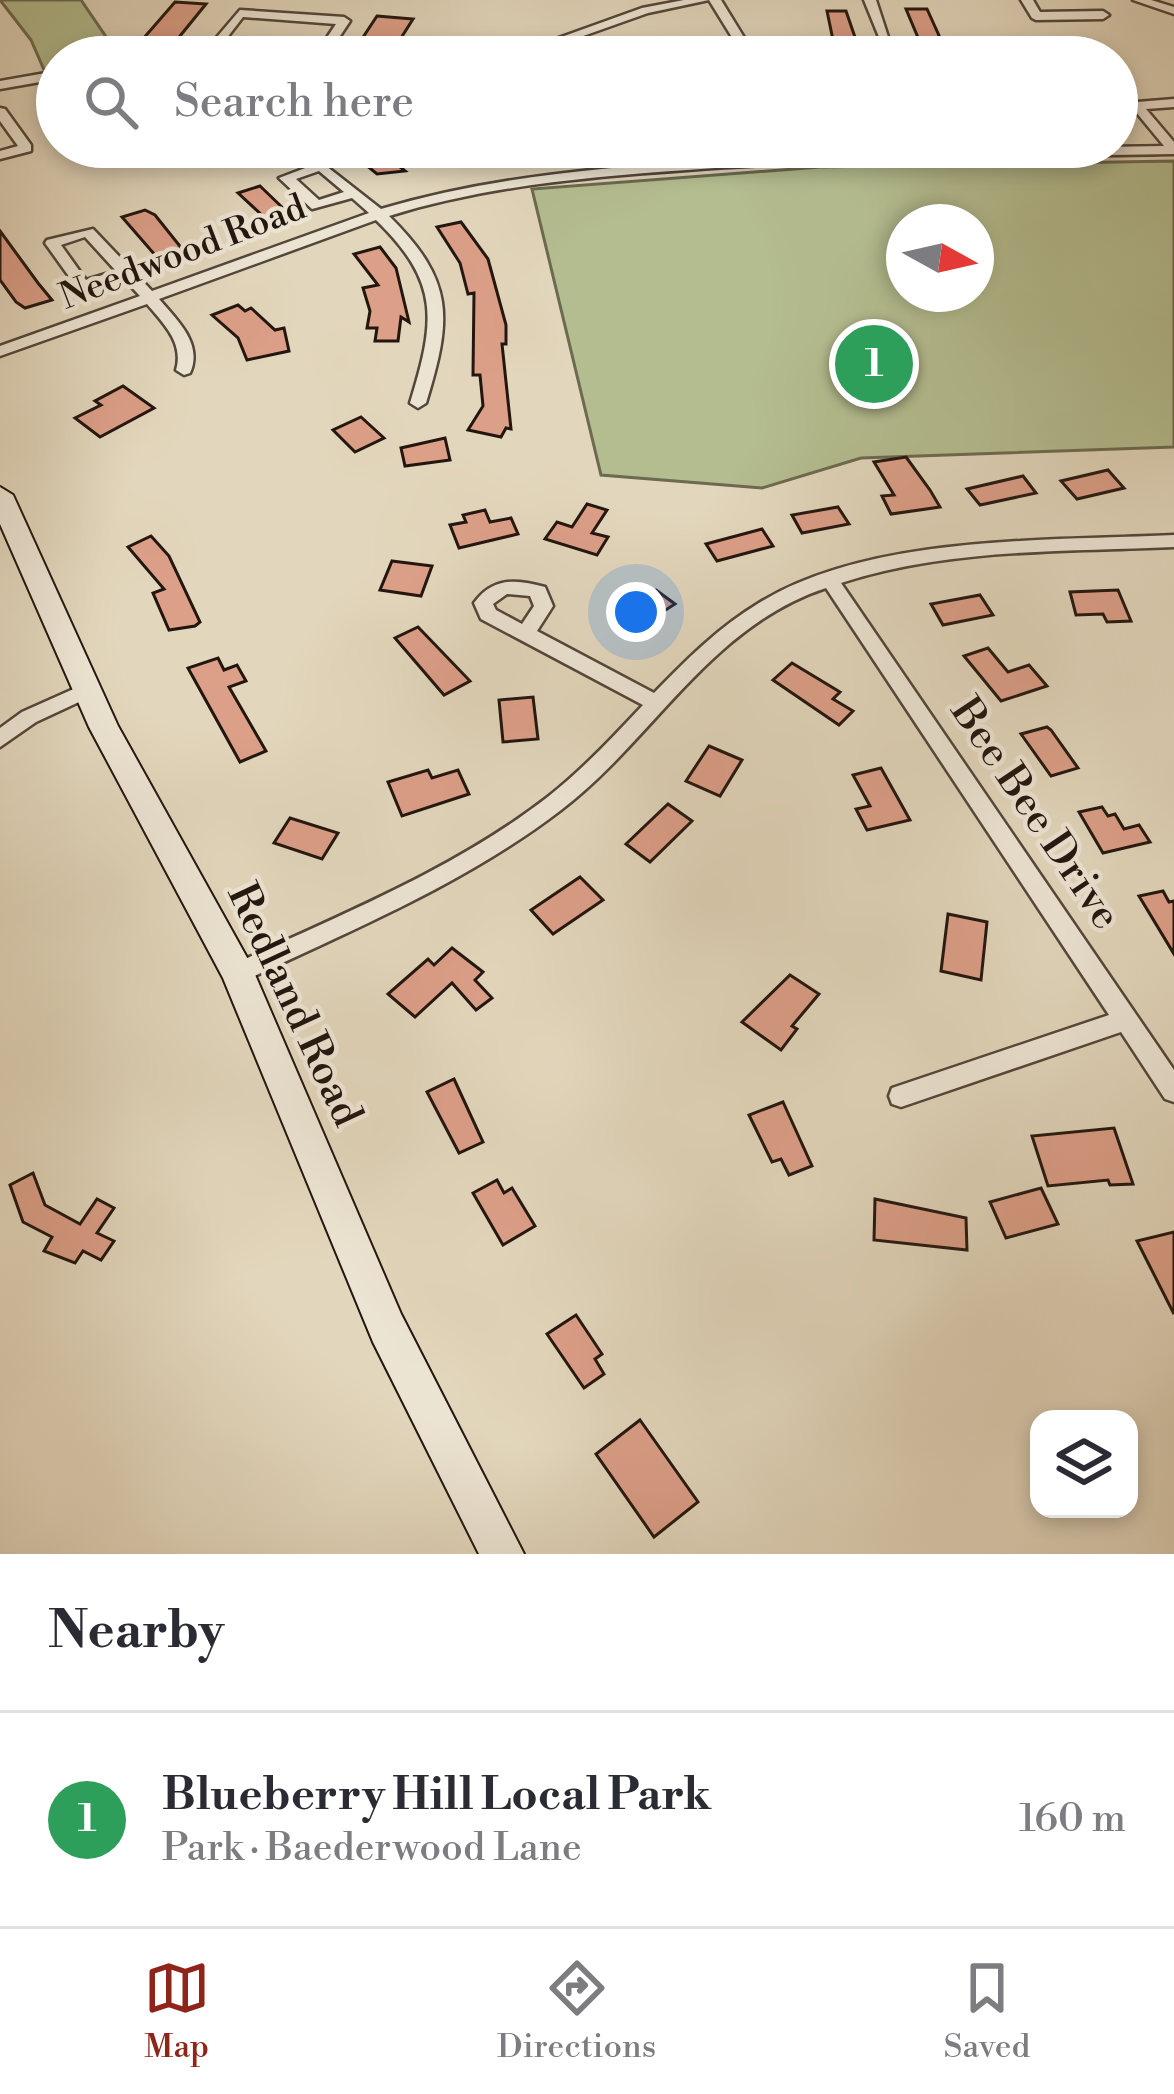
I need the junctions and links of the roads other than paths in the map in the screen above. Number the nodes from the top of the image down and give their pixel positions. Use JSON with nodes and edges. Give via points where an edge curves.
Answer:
{"nodes":[{"id":1,"x":704,"y":0,"type":"edge"},
{"id":2,"x":715,"y":0,"type":"edge"},
{"id":3,"x":870,"y":0,"type":"edge"},
{"id":4,"x":1027,"y":0,"type":"edge"},
{"id":5,"x":1139,"y":0,"type":"edge"},
{"id":6,"x":1174,"y":11,"type":"edge"},
{"id":7,"x":1103,"y":15,"type":"dead end"},
{"id":8,"x":222,"y":36,"type":"edge"},
{"id":9,"x":334,"y":36,"type":"edge"},
{"id":10,"x":572,"y":36,"type":"edge"},
{"id":11,"x":737,"y":36,"type":"edge"},
{"id":12,"x":885,"y":36,"type":"edge"},
{"id":13,"x":36,"y":79,"type":"edge"},
{"id":14,"x":0,"y":85,"type":"edge"},
{"id":15,"x":1174,"y":104,"type":"edge"},
{"id":16,"x":1138,"y":106,"type":"edge"},
{"id":17,"x":1138,"y":107,"type":"edge"},
{"id":18,"x":1,"y":114,"type":"edge"},
{"id":19,"x":1138,"y":150,"type":"edge"},
{"id":20,"x":1174,"y":150,"type":"edge"},
{"id":21,"x":0,"y":154,"type":"edge"},
{"id":22,"x":645,"y":168,"type":"edge"},
{"id":23,"x":353,"y":193,"type":"dead end"},
{"id":24,"x":377,"y":214,"type":"junction"},
{"id":25,"x":124,"y":273,"type":"junction"},
{"id":26,"x":148,"y":300,"type":"junction"},
{"id":27,"x":0,"y":351,"type":"edge"},
{"id":28,"x":184,"y":370,"type":"dead end"},
{"id":29,"x":418,"y":403,"type":"dead end"},
{"id":30,"x":0,"y":495,"type":"edge"},
{"id":31,"x":1170,"y":545,"type":"edge"},
{"id":32,"x":830,"y":580,"type":"junction"},
{"id":33,"x":525,"y":634,"type":"dead end"},
{"id":34,"x":87,"y":690,"type":"junction"},
{"id":35,"x":657,"y":704,"type":"junction"},
{"id":36,"x":0,"y":739,"type":"edge"},
{"id":37,"x":238,"y":973,"type":"junction"},
{"id":38,"x":1126,"y":1020,"type":"junction"},
{"id":39,"x":1174,"y":1091,"type":"edge"},
{"id":40,"x":901,"y":1096,"type":"dead end"},
{"id":41,"x":502,"y":1554,"type":"edge"}],
"edges":[{"from":1,"to":10,"type":"street"},
{"from":2,"to":11,"type":"street"},
{"from":3,"to":12,"type":"street"},
{"from":4,"to":7,"type":"street","via":[[1036,16]]},
{"from":5,"to":6,"type":"street"},
{"from":8,"to":9,"type":"street","via":[[240,13],[344,21]]},
{"from":13,"to":14,"type":"street"},
{"from":15,"to":16,"type":"street"},
{"from":17,"to":20,"type":"street"},
{"from":18,"to":21,"type":"street","via":[[26,148]]},
{"from":19,"to":20,"type":"street","name":"Needwood Road"},
{"from":22,"to":24,"type":"street","name":"Needwood Road","via":[[482,187]]},
{"from":23,"to":24,"type":"street"},
{"from":24,"to":26,"type":"street","name":"Needwood Road"},
{"from":24,"to":29,"type":"street","via":[[420,257],[436,291],[438,336]]},
{"from":25,"to":25,"type":"street","via":[[82,286],[52,243],[88,232]]},
{"from":25,"to":26,"type":"street"},
{"from":26,"to":27,"type":"street","name":"Needwood Road"},
{"from":26,"to":28,"type":"street","via":[[183,341]]},
{"from":30,"to":34,"type":"main road","name":"Redland Road"},
{"from":31,"to":32,"type":"street","via":[[949,552]]},
{"from":32,"to":35,"type":"street","via":[[742,623]]},
{"from":32,"to":38,"type":"street","name":"Bee Bee Drive"},
{"from":33,"to":35,"type":"street"},
{"from":34,"to":36,"type":"street"},
{"from":34,"to":37,"type":"main road","name":"Redland Road"},
{"from":35,"to":37,"type":"street","via":[[598,767],[466,865]]},
{"from":37,"to":41,"type":"main road","name":"Redland Road","via":[[387,1328]]},
{"from":38,"to":39,"type":"street","name":"Bee Bee Drive"},
{"from":38,"to":40,"type":"street"}]}
